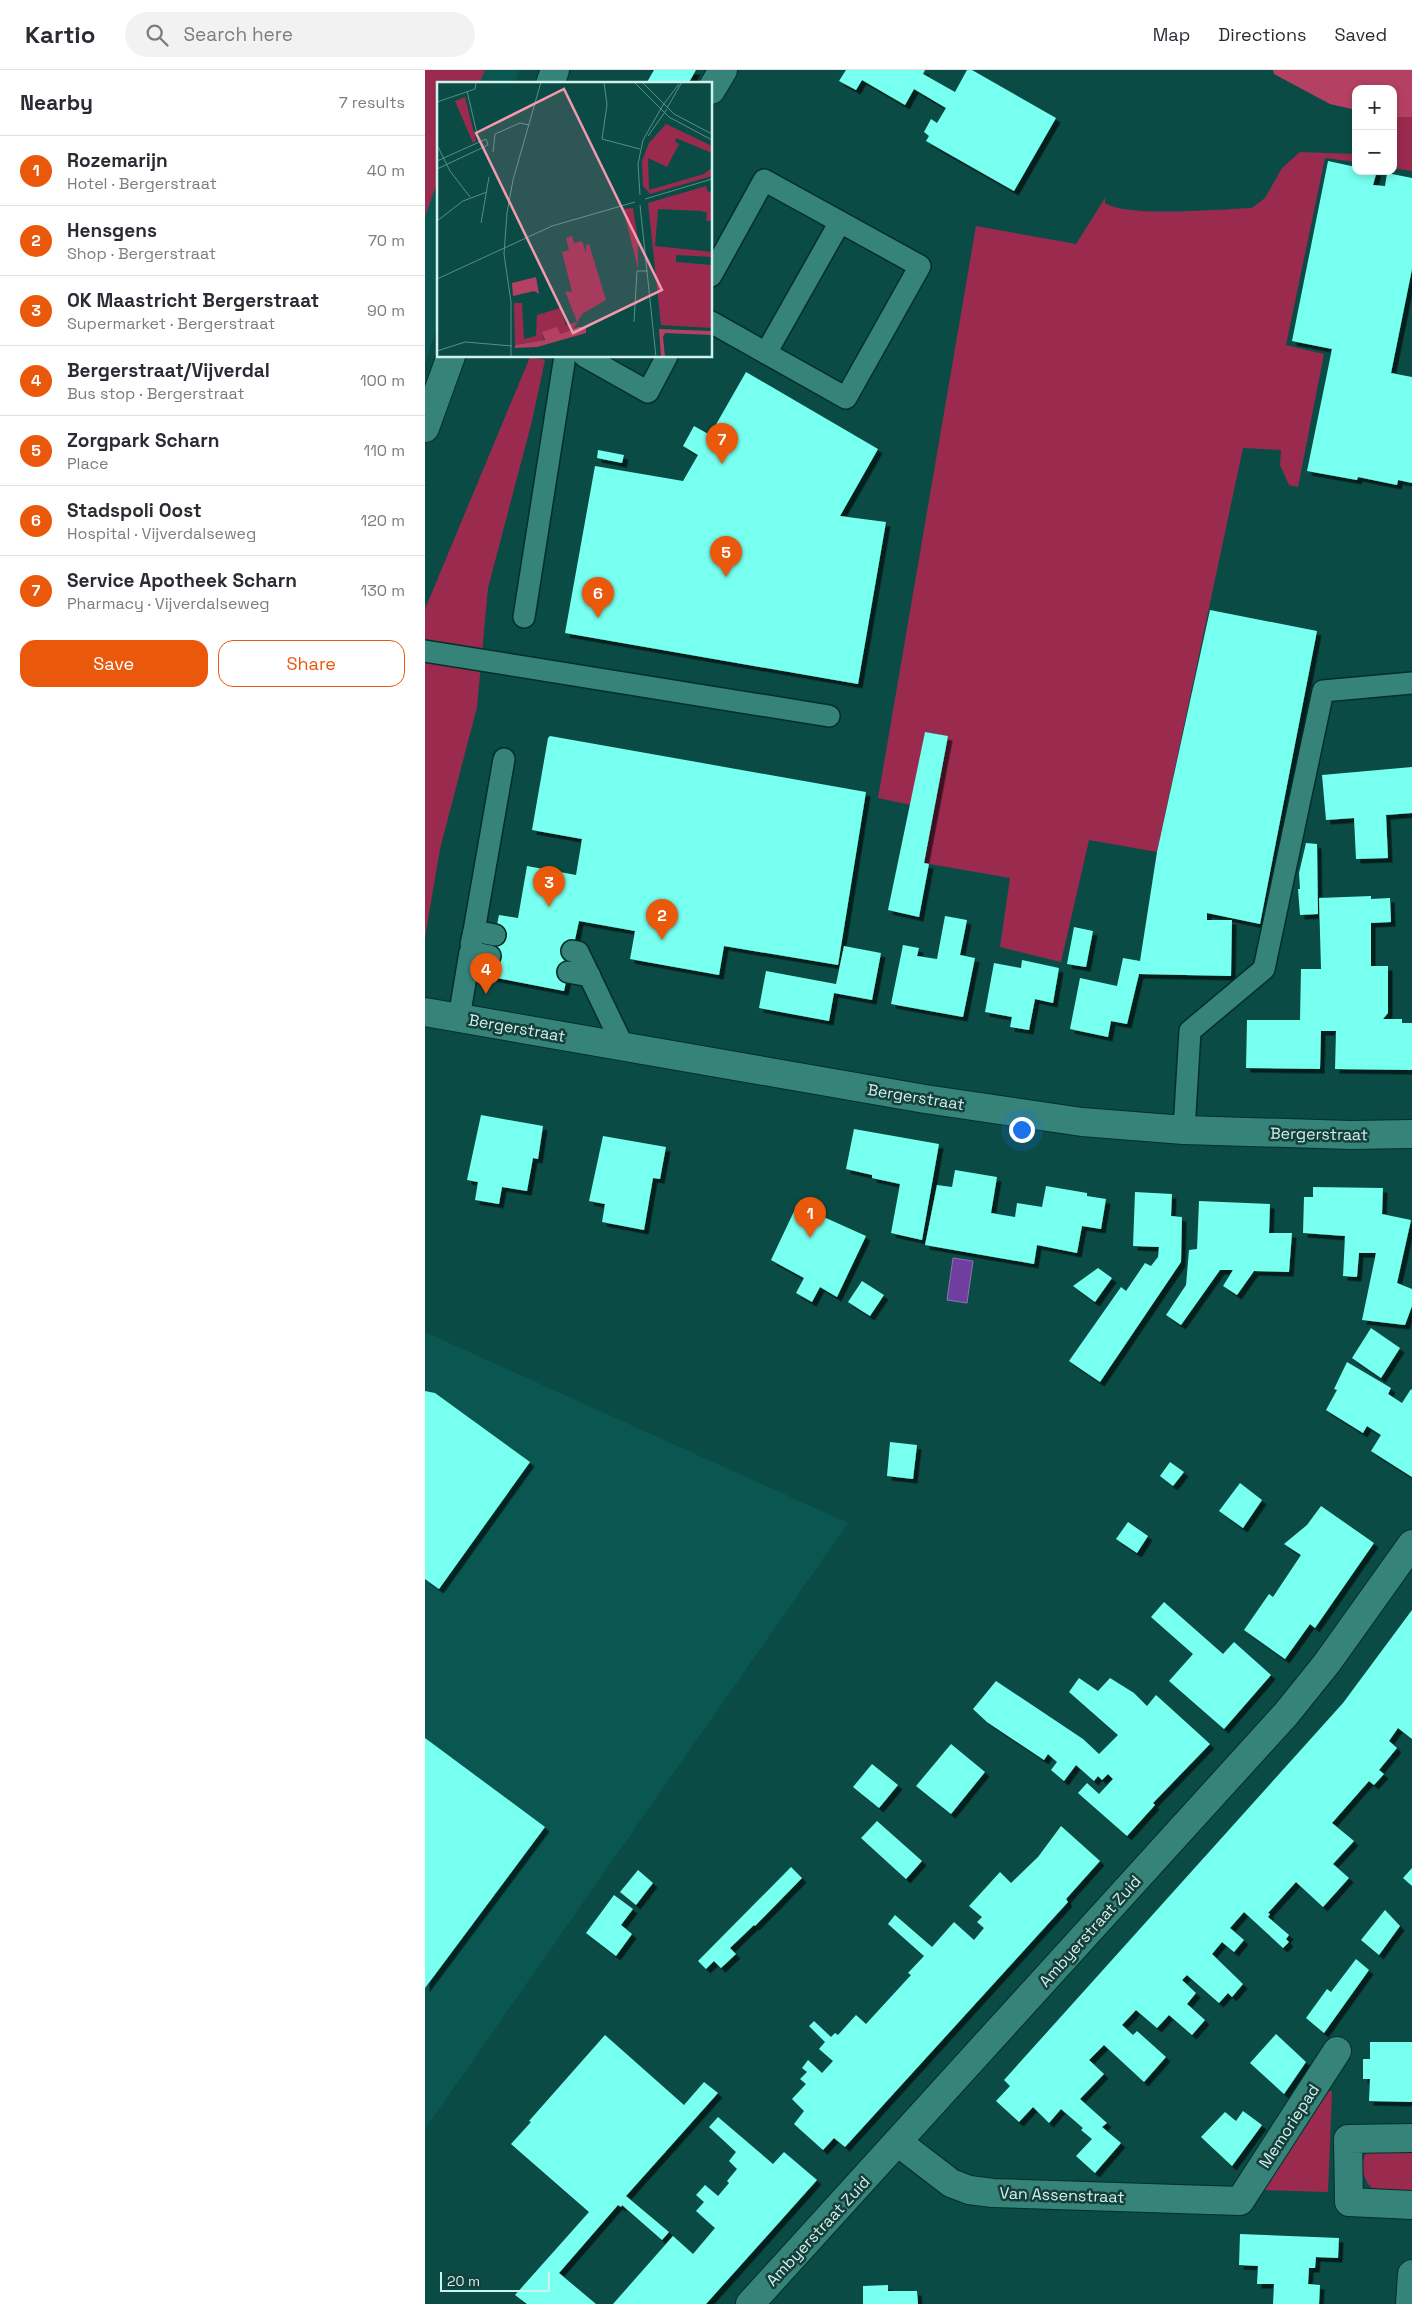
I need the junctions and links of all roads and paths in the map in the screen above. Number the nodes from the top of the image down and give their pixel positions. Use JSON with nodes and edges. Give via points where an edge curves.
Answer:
{"nodes":[{"id":1,"x":555,"y":70,"type":"edge"},
{"id":2,"x":723,"y":70,"type":"edge"},
{"id":3,"x":551,"y":82,"type":"edge"},
{"id":4,"x":713,"y":87,"type":"edge"},
{"id":5,"x":841,"y":222,"type":"junction"},
{"id":6,"x":713,"y":272,"type":"edge"},
{"id":7,"x":713,"y":323,"type":"edge"},
{"id":8,"x":766,"y":353,"type":"junction"},
{"id":9,"x":450,"y":358,"type":"edge"},
{"id":10,"x":565,"y":358,"type":"edge"},
{"id":11,"x":588,"y":358,"type":"edge"},
{"id":12,"x":666,"y":358,"type":"edge"},
{"id":13,"x":425,"y":428,"type":"edge"},
{"id":14,"x":523,"y":617,"type":"dead end"},
{"id":15,"x":425,"y":651,"type":"edge"},
{"id":16,"x":1412,"y":683,"type":"edge"},
{"id":17,"x":829,"y":716,"type":"dead end"},
{"id":18,"x":504,"y":759,"type":"dead end"},
{"id":19,"x":474,"y":930,"type":"junction"},
{"id":20,"x":495,"y":935,"type":"dead end"},
{"id":21,"x":573,"y":951,"type":"dead end"},
{"id":22,"x":568,"y":972,"type":"dead end"},
{"id":23,"x":590,"y":976,"type":"junction"},
{"id":24,"x":425,"y":1012,"type":"edge"},
{"id":25,"x":459,"y":1018,"type":"junction"},
{"id":26,"x":624,"y":1048,"type":"junction"},
{"id":27,"x":1184,"y":1130,"type":"junction"},
{"id":28,"x":1412,"y":1134,"type":"edge"},
{"id":29,"x":1412,"y":1544,"type":"edge"},
{"id":30,"x":1337,"y":2051,"type":"dead end"},
{"id":31,"x":1412,"y":2138,"type":"edge"},
{"id":32,"x":899,"y":2143,"type":"junction"},
{"id":33,"x":1241,"y":2201,"type":"joint"},
{"id":34,"x":1412,"y":2205,"type":"edge"},
{"id":35,"x":1412,"y":2274,"type":"edge"},
{"id":36,"x":750,"y":2304,"type":"edge"},
{"id":37,"x":1410,"y":2304,"type":"edge"}],
"edges":[{"from":1,"to":3,"type":"street"},
{"from":2,"to":4,"type":"street"},
{"from":5,"to":6,"type":"lane","via":[[764,180]]},
{"from":5,"to":8,"type":"lane"},
{"from":5,"to":8,"type":"lane","via":[[920,266],[846,398]]},
{"from":7,"to":8,"type":"lane"},
{"from":9,"to":13,"type":"street"},
{"from":10,"to":14,"type":"lane"},
{"from":11,"to":12,"type":"lane","via":[[648,392]]},
{"from":15,"to":17,"type":"lane"},
{"from":16,"to":27,"type":"lane","via":[[1323,691],[1264,969],[1190,1031]]},
{"from":18,"to":19,"type":"lane"},
{"from":19,"to":20,"type":"lane"},
{"from":19,"to":25,"type":"lane","via":[[480,954]]},
{"from":21,"to":23,"type":"lane","via":[[578,952]]},
{"from":22,"to":23,"type":"lane"},
{"from":23,"to":26,"type":"lane"},
{"from":24,"to":25,"type":"street","name":"Bergerstraat"},
{"from":25,"to":26,"type":"street","name":"Bergerstraat"},
{"from":26,"to":27,"type":"street","name":"Bergerstraat","via":[[1018,1114]]},
{"from":27,"to":28,"type":"street","name":"Bergerstraat"},
{"from":29,"to":32,"type":"street","name":"Ambyerstraat Zuid","via":[[1327,1663],[1286,1714]]},
{"from":30,"to":33,"type":"street","name":"Memoriepad"},
{"from":31,"to":34,"type":"street","via":[[1348,2139],[1349,2202]]},
{"from":32,"to":33,"type":"street","name":"Van Assenstraat","via":[[951,2182],[969,2190]]},
{"from":32,"to":36,"type":"street","name":"Ambyerstraat Zuid"},
{"from":35,"to":37,"type":"street"}]}
